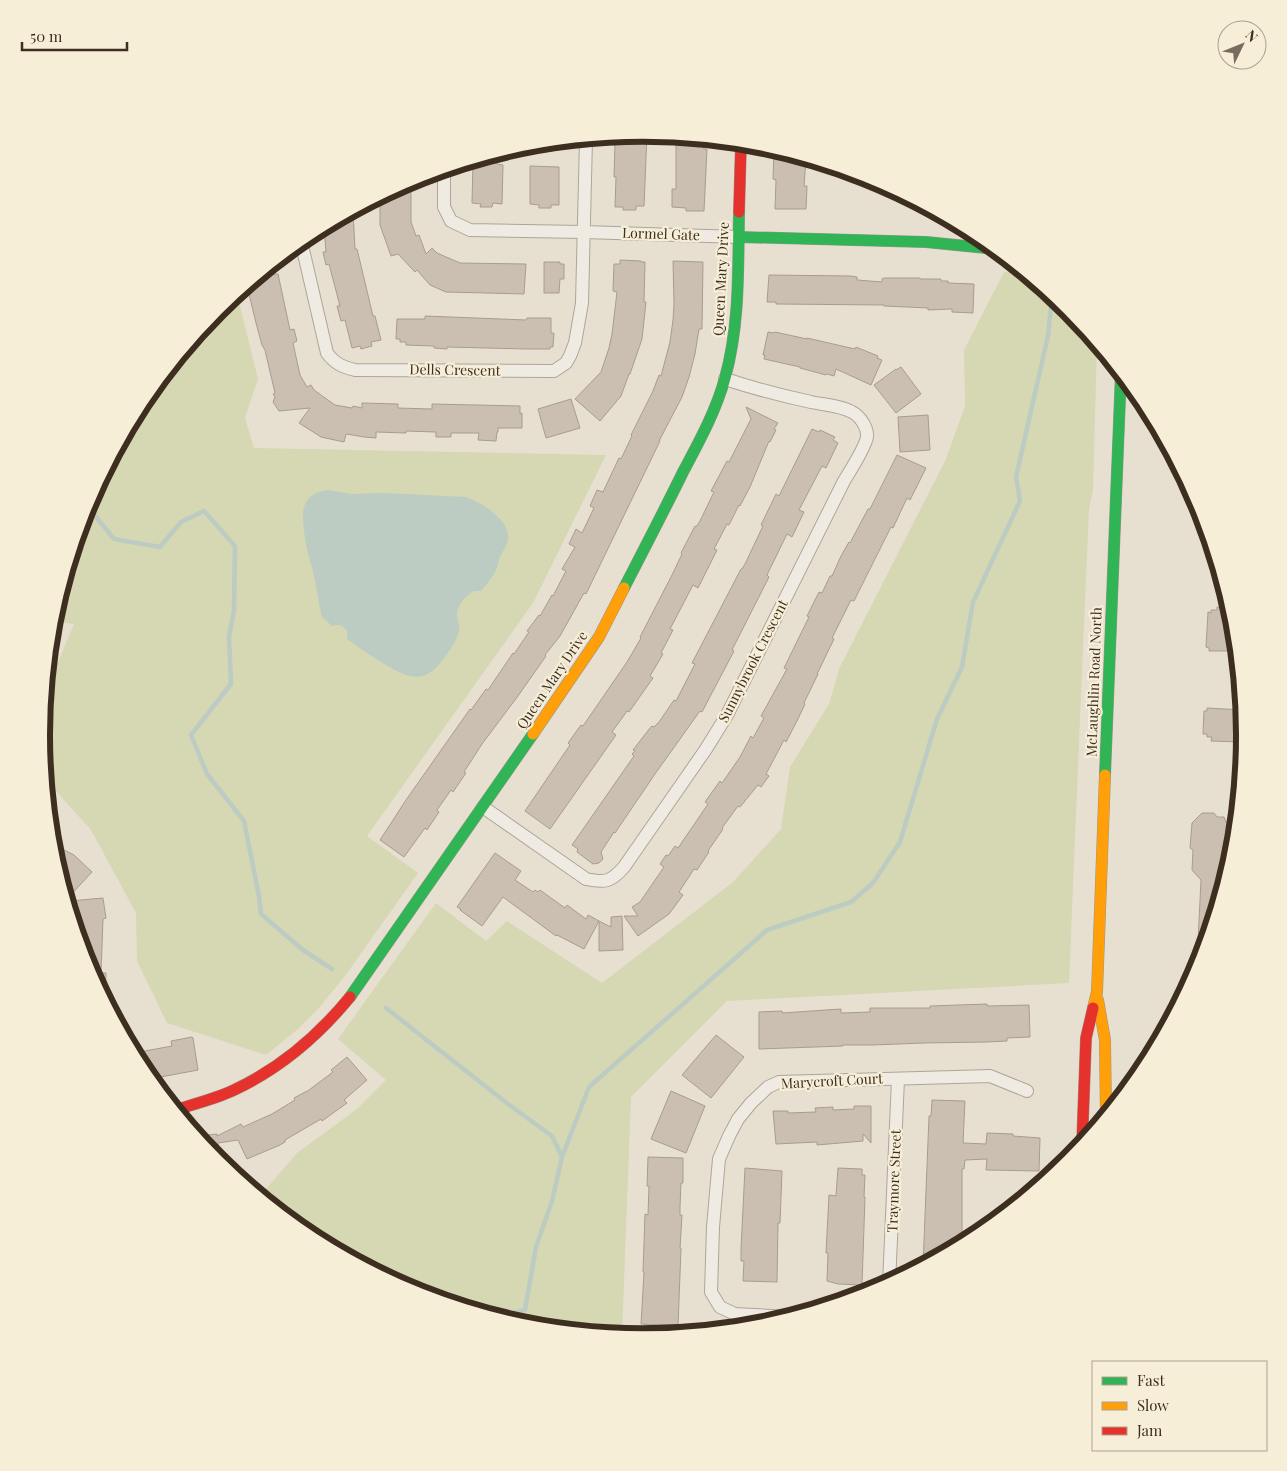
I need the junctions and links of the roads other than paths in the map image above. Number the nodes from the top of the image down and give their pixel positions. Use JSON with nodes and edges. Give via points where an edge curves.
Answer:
{"nodes":[{"id":1,"x":586,"y":145,"type":"edge"},
{"id":2,"x":741,"y":150,"type":"edge"},
{"id":3,"x":444,"y":176,"type":"edge"},
{"id":4,"x":584,"y":232,"type":"junction"},
{"id":5,"x":739,"y":237,"type":"junction"},
{"id":6,"x":970,"y":240,"type":"edge"},
{"id":7,"x":926,"y":242,"type":"junction"},
{"id":8,"x":982,"y":248,"type":"edge"},
{"id":9,"x":303,"y":250,"type":"edge"},
{"id":10,"x":725,"y":379,"type":"junction"},
{"id":11,"x":1121,"y":383,"type":"edge"},
{"id":12,"x":483,"y":807,"type":"junction"},
{"id":13,"x":1097,"y":992,"type":"junction"},
{"id":14,"x":898,"y":1079,"type":"junction"},
{"id":15,"x":1027,"y":1091,"type":"dead end"},
{"id":16,"x":1106,"y":1107,"type":"edge"},
{"id":17,"x":182,"y":1108,"type":"edge"},
{"id":18,"x":1082,"y":1135,"type":"edge"},
{"id":19,"x":889,"y":1276,"type":"edge"},
{"id":20,"x":769,"y":1316,"type":"edge"}],
"edges":[{"from":1,"to":4,"type":"street","name":"Dells Crescent"},
{"from":2,"to":5,"type":"street","name":"Queen Mary Drive"},
{"from":3,"to":4,"type":"street","name":"Lormel Gate","via":[[444,207],[452,222],[470,230]]},
{"from":4,"to":5,"type":"street","name":"Lormel Gate"},
{"from":4,"to":9,"type":"street","name":"Dells Crescent","via":[[582,303],[575,343],[566,363],[554,371],[355,370],[342,367],[327,353]]},
{"from":5,"to":7,"type":"street","name":"Lormel Gate"},
{"from":5,"to":10,"type":"street","name":"Queen Mary Drive","via":[[736,318]]},
{"from":6,"to":7,"type":"street","name":"Lormel Gate"},
{"from":7,"to":8,"type":"street","name":"Lormel Gate"},
{"from":10,"to":12,"type":"street","name":"Queen Mary Drive","via":[[701,438],[599,638]]},
{"from":10,"to":12,"type":"street","name":"Sunnybrook Crescent","via":[[854,412],[865,427],[867,436],[717,733],[624,867],[608,881],[586,879]]},
{"from":11,"to":13,"type":"street","name":"McLaughlin Road North"},
{"from":12,"to":17,"type":"street","name":"Queen Mary Drive","via":[[332,1019],[279,1064],[255,1079]]},
{"from":13,"to":16,"type":"street","name":"McLaughlin Road North","via":[[1105,1040]]},
{"from":13,"to":18,"type":"street","name":"McLaughlin Road North","via":[[1086,1038]]},
{"from":14,"to":15,"type":"street","name":"Marycroft Court","via":[[990,1076]]},
{"from":14,"to":19,"type":"street","name":"Traymore Street"},
{"from":14,"to":20,"type":"street","name":"Marycroft Court","via":[[779,1082],[768,1087],[738,1119],[719,1159],[711,1292],[720,1307],[735,1314]]}]}
